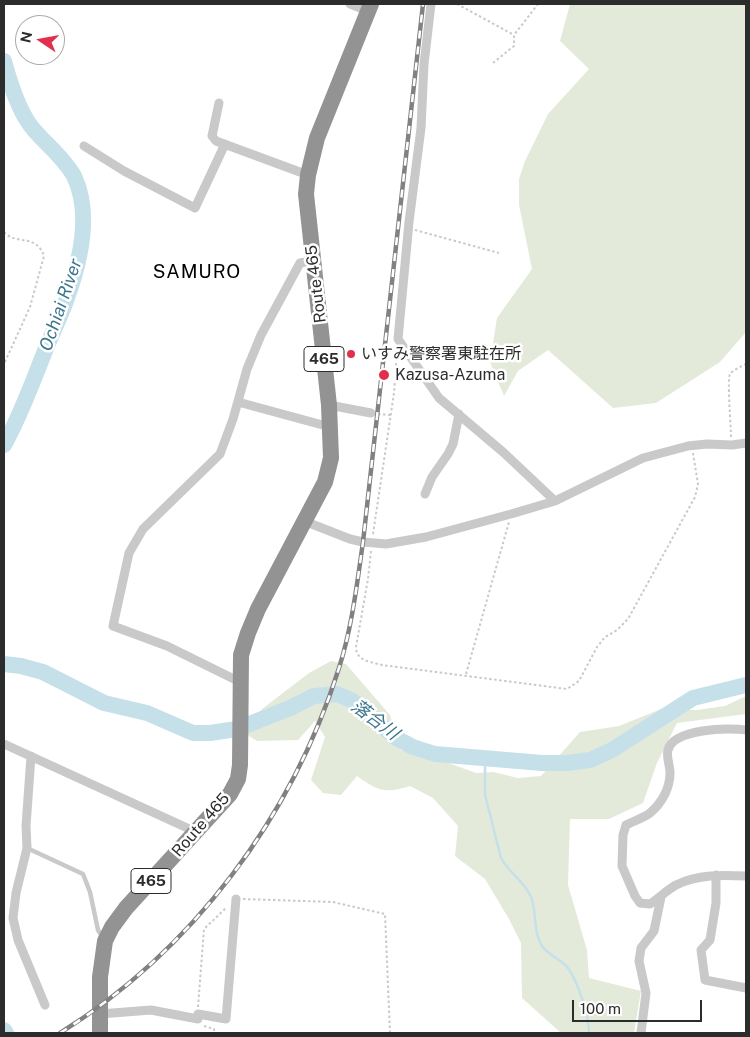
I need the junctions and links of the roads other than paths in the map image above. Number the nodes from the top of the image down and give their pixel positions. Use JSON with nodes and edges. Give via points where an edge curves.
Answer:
{"nodes":[{"id":1,"x":350,"y":4,"type":"edge"},
{"id":2,"x":431,"y":4,"type":"edge"},
{"id":3,"x":369,"y":7,"type":"edge"},
{"id":4,"x":219,"y":103,"type":"dead end"},
{"id":5,"x":225,"y":144,"type":"junction"},
{"id":6,"x":84,"y":146,"type":"dead end"},
{"id":7,"x":308,"y":175,"type":"junction"},
{"id":8,"x":312,"y":262,"type":"junction"},
{"id":9,"x":238,"y":402,"type":"junction"},
{"id":10,"x":329,"y":405,"type":"junction"},
{"id":11,"x":371,"y":413,"type":"road end"},
{"id":12,"x":459,"y":414,"type":"junction"},
{"id":13,"x":330,"y":427,"type":"junction"},
{"id":14,"x":746,"y":443,"type":"edge"},
{"id":15,"x":425,"y":494,"type":"dead end"},
{"id":16,"x":555,"y":501,"type":"junction"},
{"id":17,"x":304,"y":521,"type":"junction"},
{"id":18,"x":240,"y":682,"type":"junction"},
{"id":19,"x":746,"y":730,"type":"edge"},
{"id":20,"x":4,"y":744,"type":"edge"},
{"id":21,"x":31,"y":756,"type":"junction"},
{"id":22,"x":196,"y":832,"type":"junction"},
{"id":23,"x":27,"y":848,"type":"junction"},
{"id":24,"x":716,"y":875,"type":"junction"},
{"id":25,"x":746,"y":876,"type":"edge"},
{"id":26,"x":661,"y":897,"type":"junction"},
{"id":27,"x":236,"y":899,"type":"road end"},
{"id":28,"x":105,"y":941,"type":"junction"},
{"id":29,"x":746,"y":988,"type":"edge"},
{"id":30,"x":45,"y":1005,"type":"dead end"},
{"id":31,"x":100,"y":1014,"type":"junction"},
{"id":32,"x":100,"y":1033,"type":"edge"},
{"id":33,"x":641,"y":1033,"type":"edge"}],
"edges":[{"from":1,"to":3,"type":"street"},
{"from":2,"to":12,"type":"street","via":[[398,339],[439,398]]},
{"from":3,"to":7,"type":"highway","name":"Route 465","number":"465","via":[[317,138]]},
{"from":4,"to":5,"type":"street","via":[[212,136]]},
{"from":5,"to":6,"type":"street","via":[[195,208]]},
{"from":5,"to":7,"type":"street"},
{"from":7,"to":8,"type":"highway","name":"Route 465","number":"465","via":[[306,194]]},
{"from":8,"to":9,"type":"street","via":[[300,263],[261,335]]},
{"from":8,"to":10,"type":"highway","name":"Route 465","number":"465"},
{"from":9,"to":13,"type":"street"},
{"from":9,"to":18,"type":"street","via":[[220,454],[143,529],[129,552],[113,626],[167,646]]},
{"from":10,"to":11,"type":"street"},
{"from":10,"to":13,"type":"highway","name":"Route 465","number":"465"},
{"from":12,"to":15,"type":"street","via":[[453,444]]},
{"from":12,"to":16,"type":"street"},
{"from":13,"to":17,"type":"highway","name":"Route 465","number":"465","via":[[331,458],[325,482]]},
{"from":14,"to":16,"type":"street","via":[[692,446],[643,458]]},
{"from":16,"to":17,"type":"street","via":[[426,537],[386,544],[350,539]]},
{"from":17,"to":18,"type":"highway","name":"Route 465","number":"465","via":[[248,633],[241,655]]},
{"from":18,"to":22,"type":"highway","name":"Route 465","number":"465","via":[[238,779],[230,794]]},
{"from":19,"to":26,"type":"street","via":[[705,731],[672,742],[667,751],[670,782],[666,795],[650,814],[626,825],[622,866],[635,896],[640,902],[650,904]]},
{"from":20,"to":21,"type":"street"},
{"from":21,"to":22,"type":"street"},
{"from":21,"to":23,"type":"street"},
{"from":22,"to":28,"type":"highway","name":"Route 465","number":"465","via":[[126,908]]},
{"from":23,"to":28,"type":"lane","via":[[83,874],[98,930]]},
{"from":23,"to":30,"type":"street","via":[[13,918],[18,940]]},
{"from":24,"to":25,"type":"street"},
{"from":24,"to":26,"type":"street","via":[[674,886]]},
{"from":24,"to":29,"type":"street","via":[[716,903],[710,940],[701,950],[705,980]]},
{"from":26,"to":33,"type":"street","via":[[654,931],[641,948],[639,961],[646,992]]},
{"from":27,"to":31,"type":"street","via":[[226,1019],[151,1010]]},
{"from":28,"to":31,"type":"highway","name":"Route 465","number":"465","via":[[100,976]]},
{"from":31,"to":32,"type":"highway","name":"Route 465","number":"465"}]}
